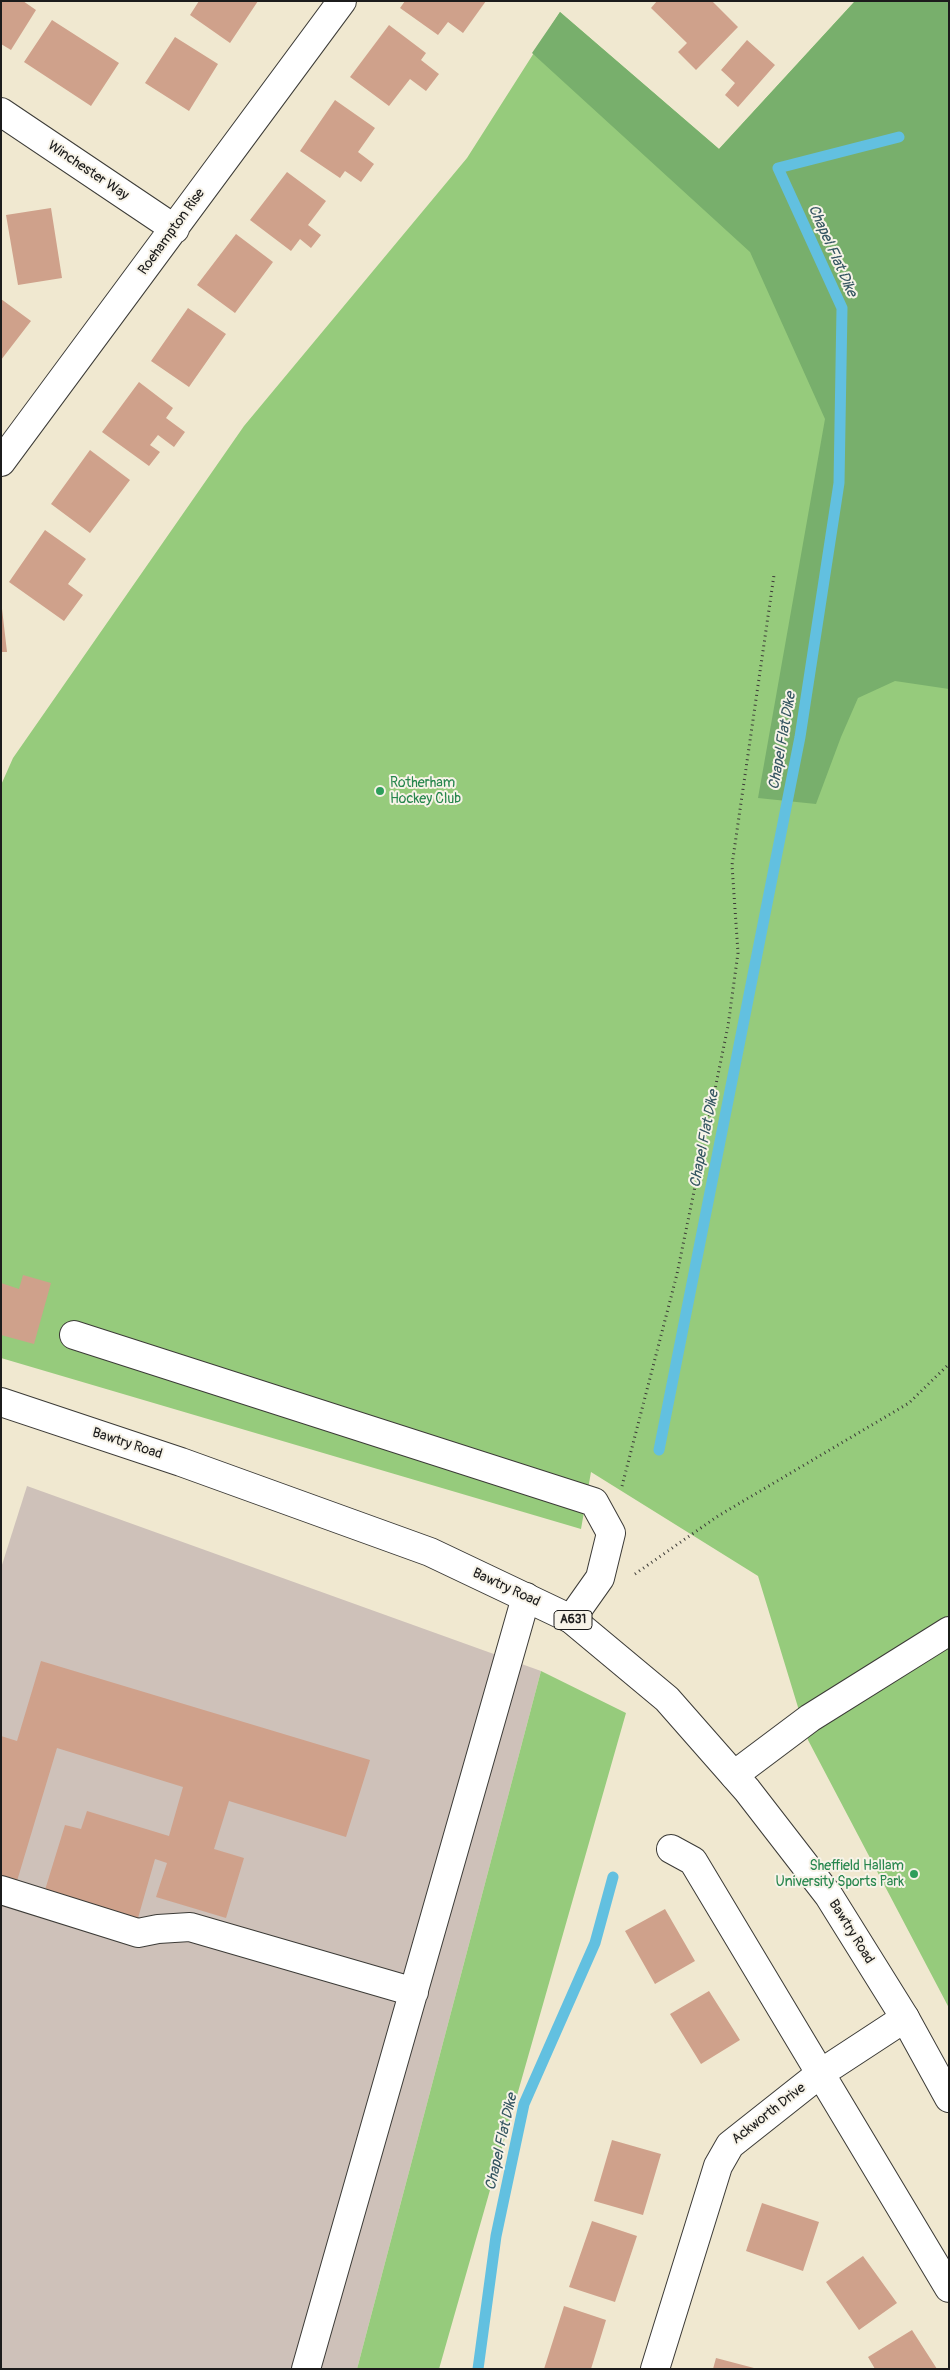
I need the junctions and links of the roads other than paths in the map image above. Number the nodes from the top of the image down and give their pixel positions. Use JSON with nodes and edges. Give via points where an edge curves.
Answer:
{"nodes":[{"id":1,"x":342,"y":1,"type":"edge"},
{"id":2,"x":1,"y":112,"type":"edge"},
{"id":3,"x":175,"y":229,"type":"junction"},
{"id":4,"x":1,"y":462,"type":"edge"},
{"id":5,"x":74,"y":1335,"type":"dead end"},
{"id":6,"x":1,"y":1402,"type":"edge"},
{"id":7,"x":526,"y":1597,"type":"junction"},
{"id":8,"x":571,"y":1618,"type":"junction"},
{"id":9,"x":949,"y":1631,"type":"edge"},
{"id":10,"x":734,"y":1775,"type":"junction"},
{"id":11,"x":671,"y":1848,"type":"dead end"},
{"id":12,"x":1,"y":1890,"type":"edge"},
{"id":13,"x":414,"y":1992,"type":"junction"},
{"id":14,"x":905,"y":2018,"type":"junction"},
{"id":15,"x":821,"y":2073,"type":"junction"},
{"id":16,"x":949,"y":2098,"type":"edge"},
{"id":17,"x":949,"y":2288,"type":"edge"},
{"id":18,"x":306,"y":2369,"type":"edge"},
{"id":19,"x":655,"y":2369,"type":"edge"}],
"edges":[{"from":1,"to":3,"type":"street","name":"Roehampton Rise"},
{"from":2,"to":3,"type":"street","name":"Winchester Way"},
{"from":3,"to":4,"type":"street","name":"Roehampton Rise"},
{"from":5,"to":8,"type":"street","via":[[594,1502],[611,1533],[600,1578]]},
{"from":6,"to":7,"type":"street","name":"Bawtry Road","number":"A631","via":[[181,1462],[430,1552]]},
{"from":7,"to":8,"type":"street","name":"Bawtry Road","number":"A631"},
{"from":7,"to":13,"type":"street"},
{"from":8,"to":10,"type":"street","name":"Bawtry Road","number":"A631","via":[[667,1699]]},
{"from":9,"to":10,"type":"street","via":[[810,1718]]},
{"from":10,"to":14,"type":"street","name":"Bawtry Road","number":"A631","via":[[828,1896]]},
{"from":11,"to":15,"type":"street","via":[[693,1861]]},
{"from":12,"to":13,"type":"street","via":[[138,1933],[190,1927]]},
{"from":13,"to":18,"type":"street"},
{"from":14,"to":15,"type":"street","name":"Ackworth Drive"},
{"from":14,"to":16,"type":"street","name":"Bawtry Road","number":"A631"},
{"from":15,"to":17,"type":"street"},
{"from":15,"to":19,"type":"street","name":"Ackworth Drive","via":[[730,2145],[718,2166]]}]}
